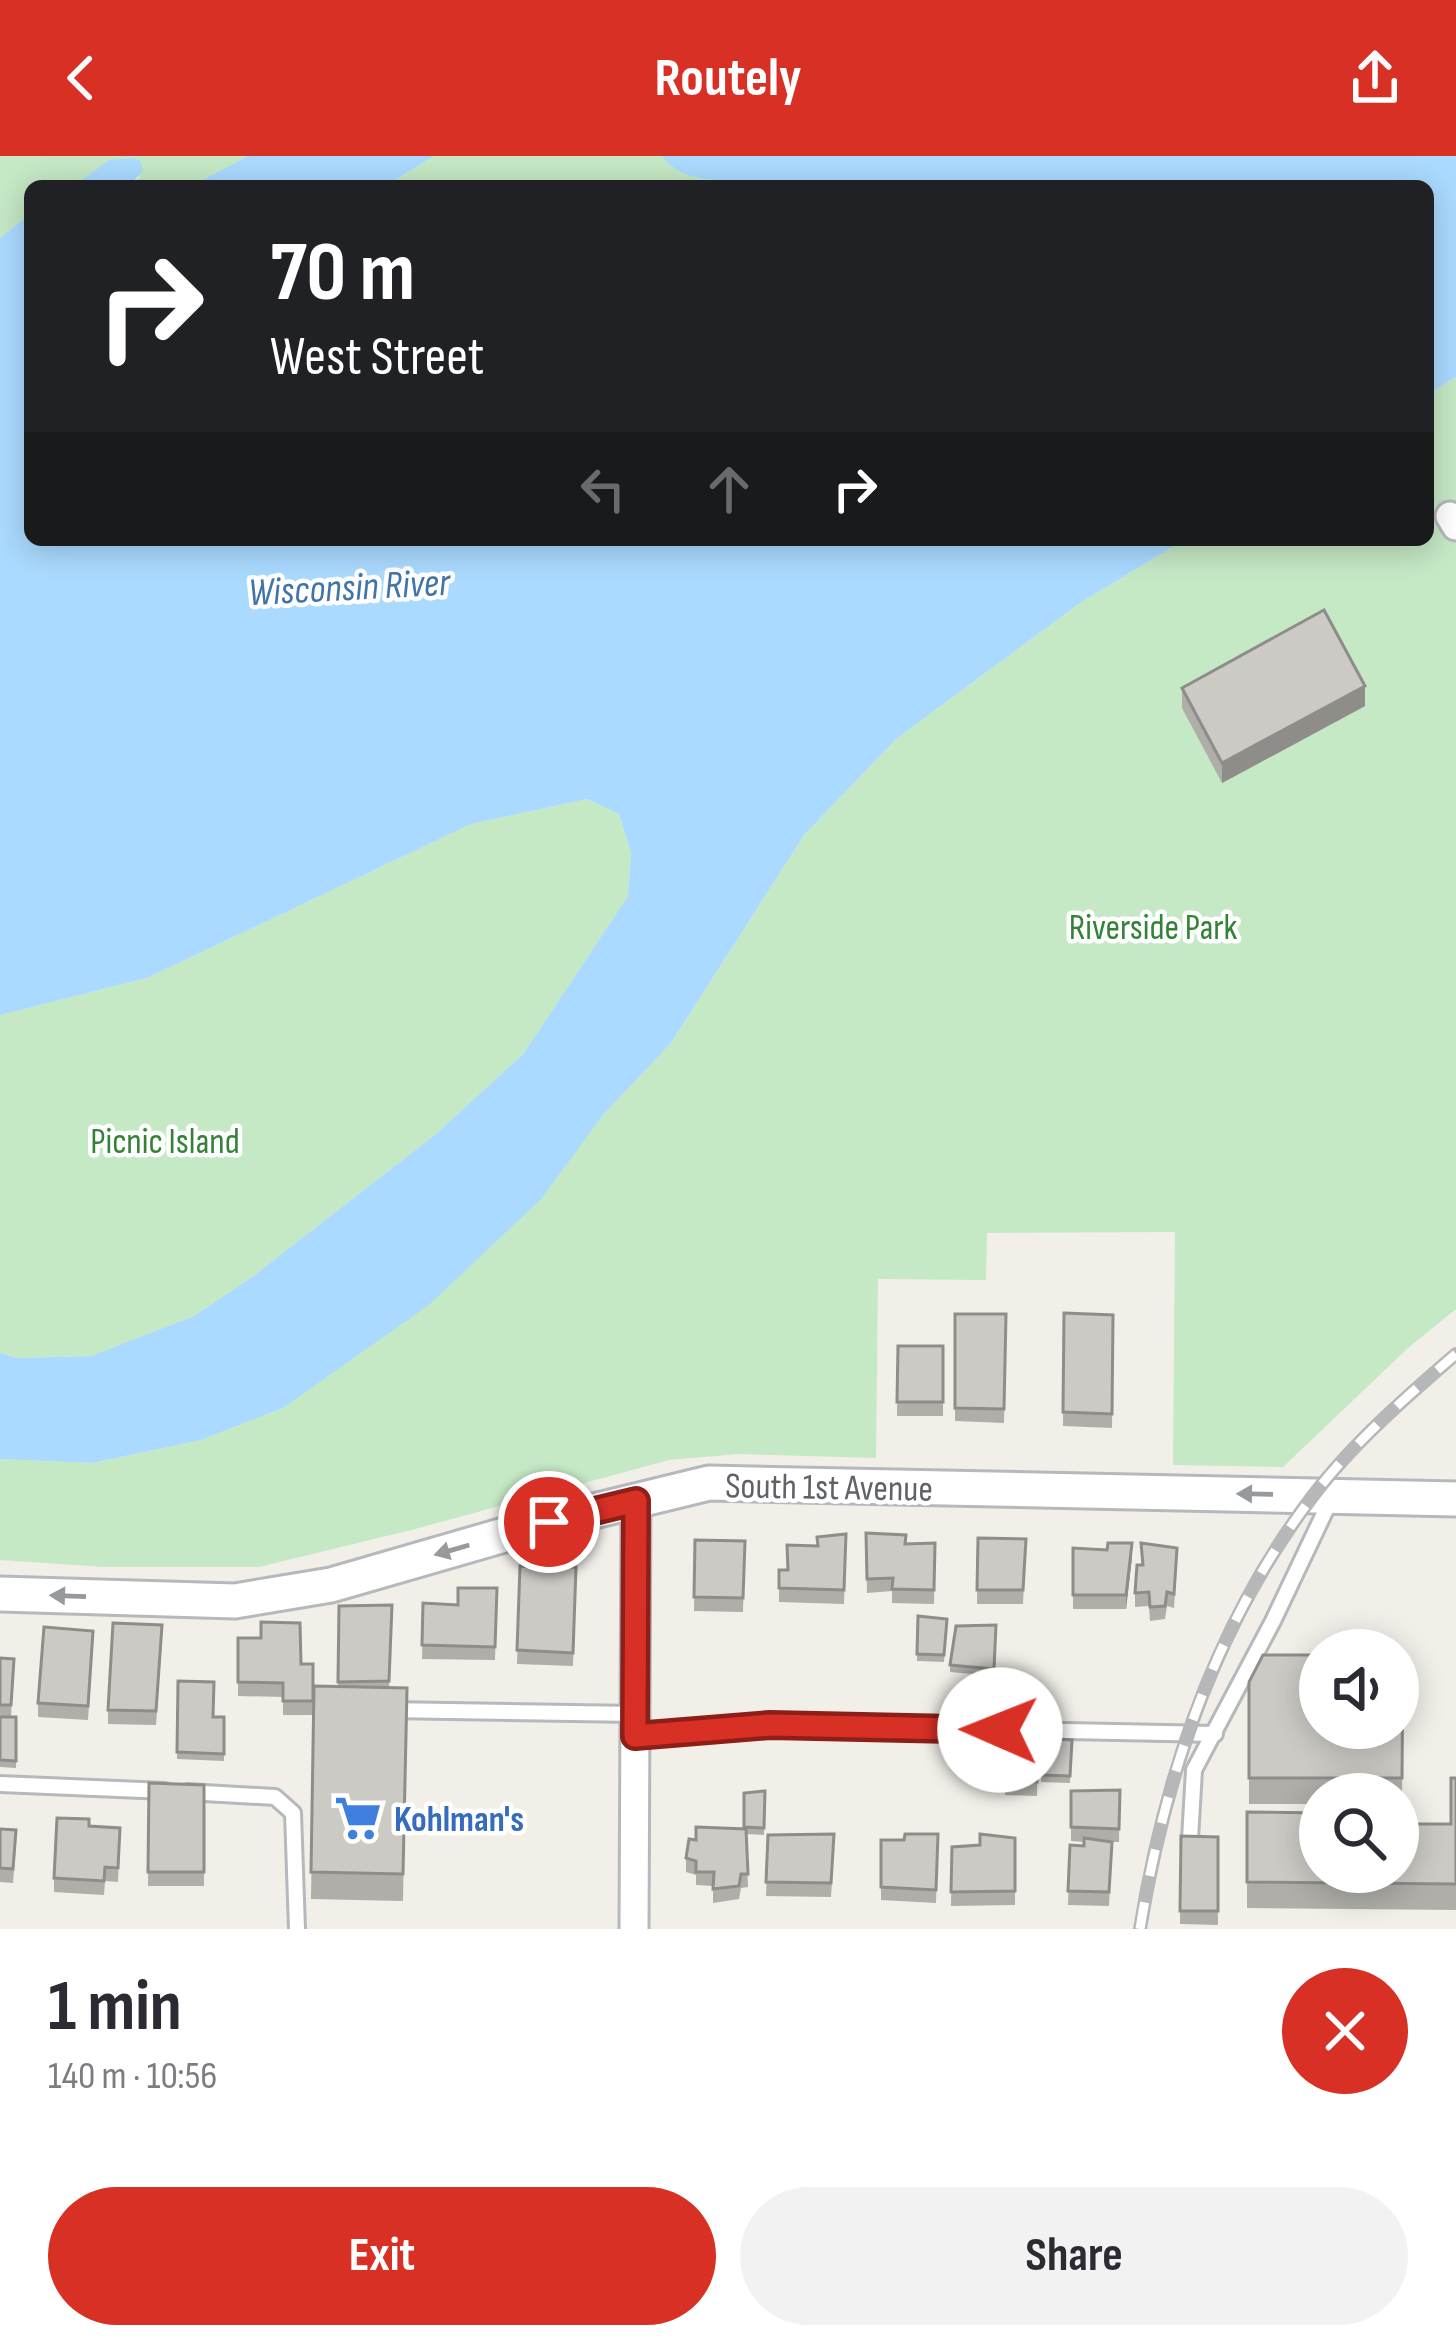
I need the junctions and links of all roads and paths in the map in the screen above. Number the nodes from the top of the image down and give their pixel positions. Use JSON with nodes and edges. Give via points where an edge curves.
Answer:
{"nodes":[{"id":1,"x":1332,"y":1496,"type":"junction"},
{"id":2,"x":1456,"y":1498,"type":"edge"},
{"id":3,"x":636,"y":1501,"type":"junction"},
{"id":4,"x":0,"y":1594,"type":"edge"},
{"id":5,"x":370,"y":1709,"type":"edge"},
{"id":6,"x":635,"y":1725,"type":"junction"},
{"id":7,"x":1215,"y":1734,"type":"junction"},
{"id":8,"x":0,"y":1784,"type":"edge"},
{"id":9,"x":1190,"y":1838,"type":"edge"},
{"id":10,"x":297,"y":1929,"type":"edge"},
{"id":11,"x":634,"y":1929,"type":"edge"}],
"edges":[{"from":1,"to":2,"type":"street","name":"South 1st Avenue"},
{"from":1,"to":3,"type":"street","name":"South 1st Avenue","one_way":true,"via":[[709,1483]]},
{"from":1,"to":7,"type":"lane"},
{"from":3,"to":4,"type":"street","name":"South 1st Avenue","one_way":true,"via":[[331,1585],[236,1601]]},
{"from":3,"to":6,"type":"street"},
{"from":5,"to":6,"type":"lane"},
{"from":6,"to":7,"type":"lane"},
{"from":6,"to":11,"type":"street"},
{"from":7,"to":9,"type":"lane","via":[[1194,1770]]},
{"from":8,"to":10,"type":"lane","via":[[275,1797],[293,1813]]}]}
